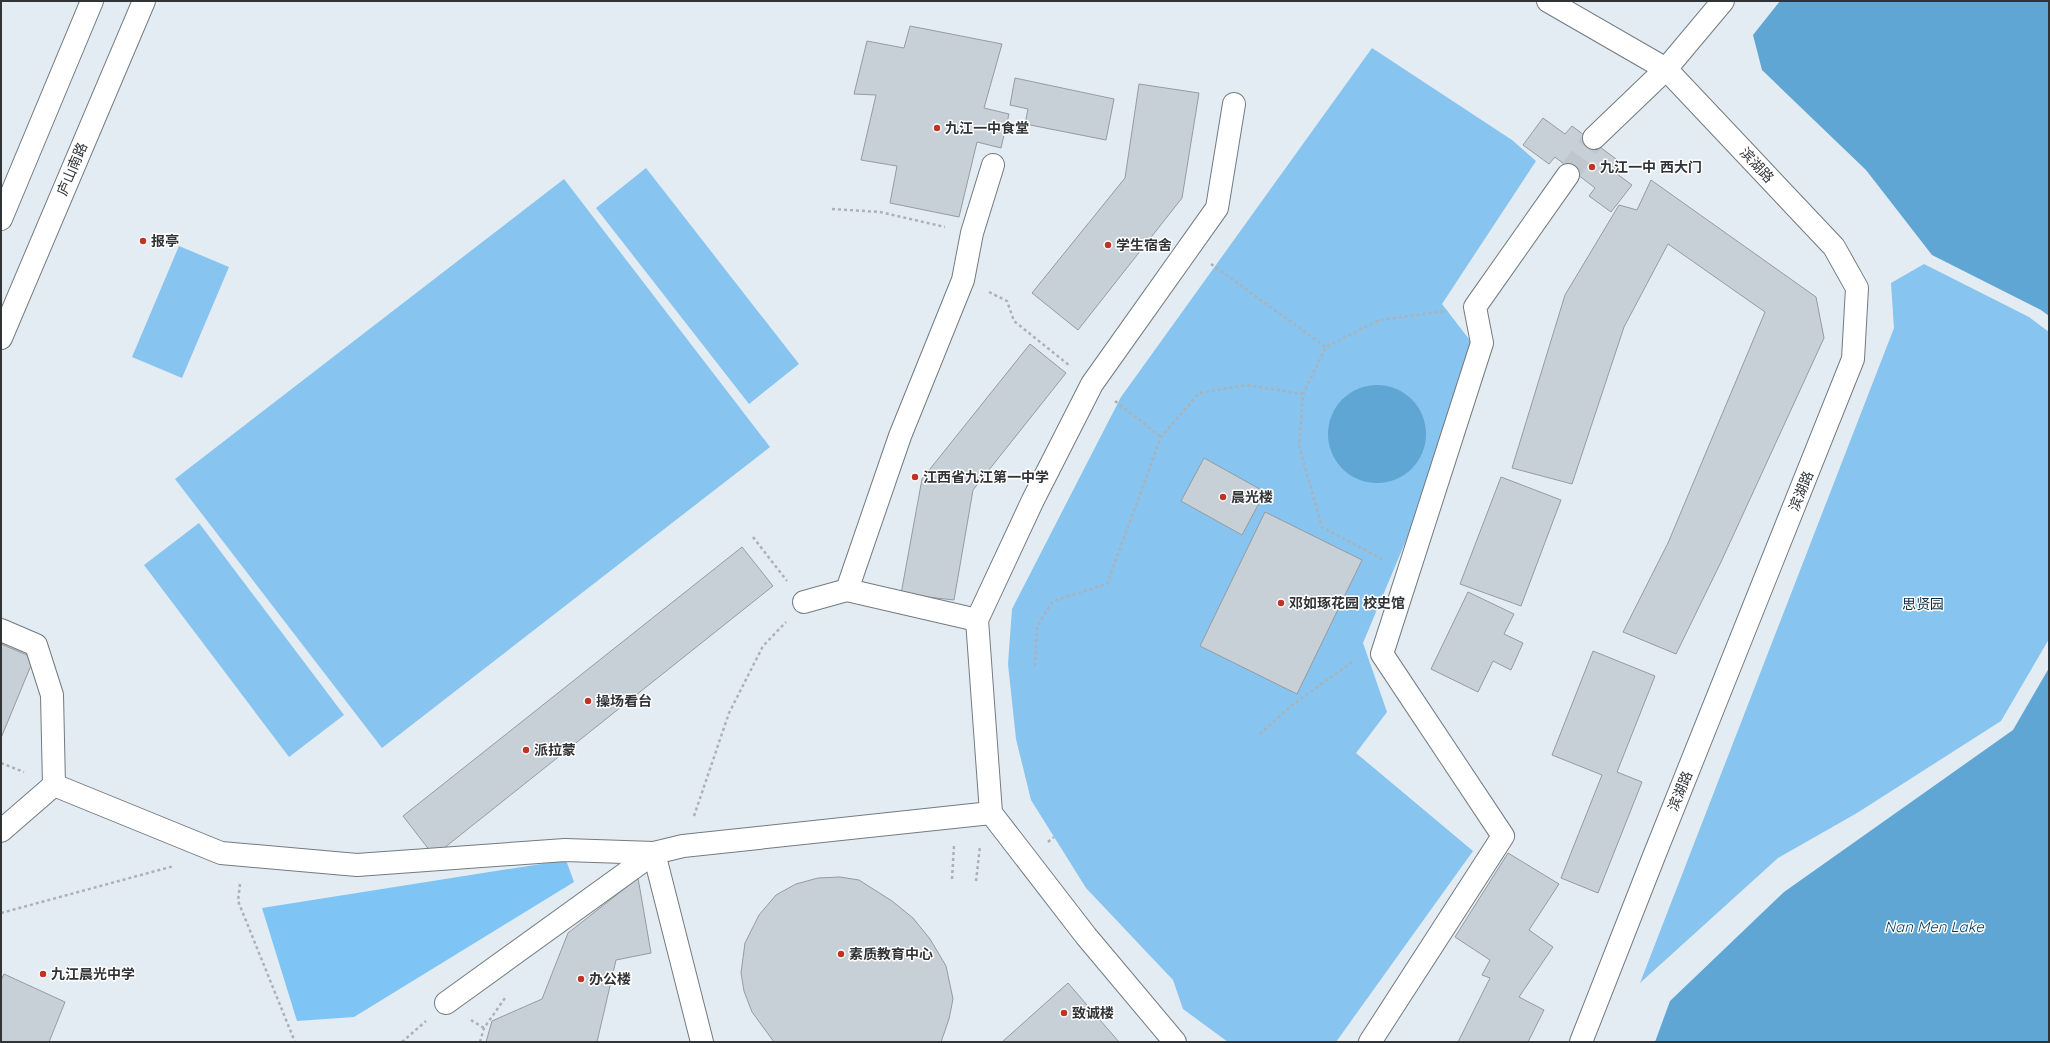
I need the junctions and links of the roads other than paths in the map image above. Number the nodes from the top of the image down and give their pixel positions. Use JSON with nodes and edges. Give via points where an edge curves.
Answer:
{"nodes":[{"id":1,"x":92,"y":1,"type":"edge"},
{"id":2,"x":144,"y":1,"type":"edge"},
{"id":3,"x":1548,"y":1,"type":"edge"},
{"id":4,"x":1723,"y":1,"type":"edge"},
{"id":5,"x":1666,"y":69,"type":"junction"},
{"id":6,"x":1234,"y":104,"type":"dead end"},
{"id":7,"x":1594,"y":138,"type":"tunnel mouth"},
{"id":8,"x":993,"y":165,"type":"dead end"},
{"id":9,"x":1568,"y":175,"type":"tunnel mouth"},
{"id":10,"x":1,"y":220,"type":"edge"},
{"id":11,"x":1,"y":338,"type":"edge"},
{"id":12,"x":847,"y":590,"type":"junction"},
{"id":13,"x":804,"y":602,"type":"road end"},
{"id":14,"x":977,"y":620,"type":"junction"},
{"id":15,"x":1,"y":630,"type":"edge"},
{"id":16,"x":54,"y":785,"type":"junction"},
{"id":17,"x":991,"y":813,"type":"junction"},
{"id":18,"x":1,"y":831,"type":"edge"},
{"id":19,"x":654,"y":853,"type":"junction"},
{"id":20,"x":446,"y":1003,"type":"dead end"},
{"id":21,"x":702,"y":1042,"type":"edge"},
{"id":22,"x":1175,"y":1042,"type":"edge"},
{"id":23,"x":1370,"y":1042,"type":"edge"},
{"id":24,"x":1581,"y":1042,"type":"edge"}],
"edges":[{"from":1,"to":10,"type":"street"},
{"from":2,"to":11,"type":"street","name":"庐山南路"},
{"from":3,"to":5,"type":"street","name":"滨湖路"},
{"from":4,"to":5,"type":"street"},
{"from":5,"to":7,"type":"street"},
{"from":5,"to":24,"type":"street","name":"滨湖路","via":[[1834,247],[1857,288],[1853,359]]},
{"from":6,"to":14,"type":"street","via":[[1217,208],[1092,384],[1033,500]]},
{"from":8,"to":12,"type":"street","via":[[972,233],[963,280],[900,436]]},
{"from":9,"to":23,"type":"street","via":[[1475,307],[1482,343],[1382,654],[1503,836]]},
{"from":12,"to":13,"type":"street"},
{"from":12,"to":14,"type":"street"},
{"from":14,"to":17,"type":"street"},
{"from":15,"to":16,"type":"street","via":[[36,645],[52,694]]},
{"from":16,"to":18,"type":"street"},
{"from":16,"to":19,"type":"street","via":[[221,853],[357,864],[565,850]]},
{"from":17,"to":19,"type":"street","via":[[683,846]]},
{"from":17,"to":22,"type":"street","via":[[1086,936]]},
{"from":19,"to":20,"type":"street"},
{"from":19,"to":21,"type":"street"}]}
